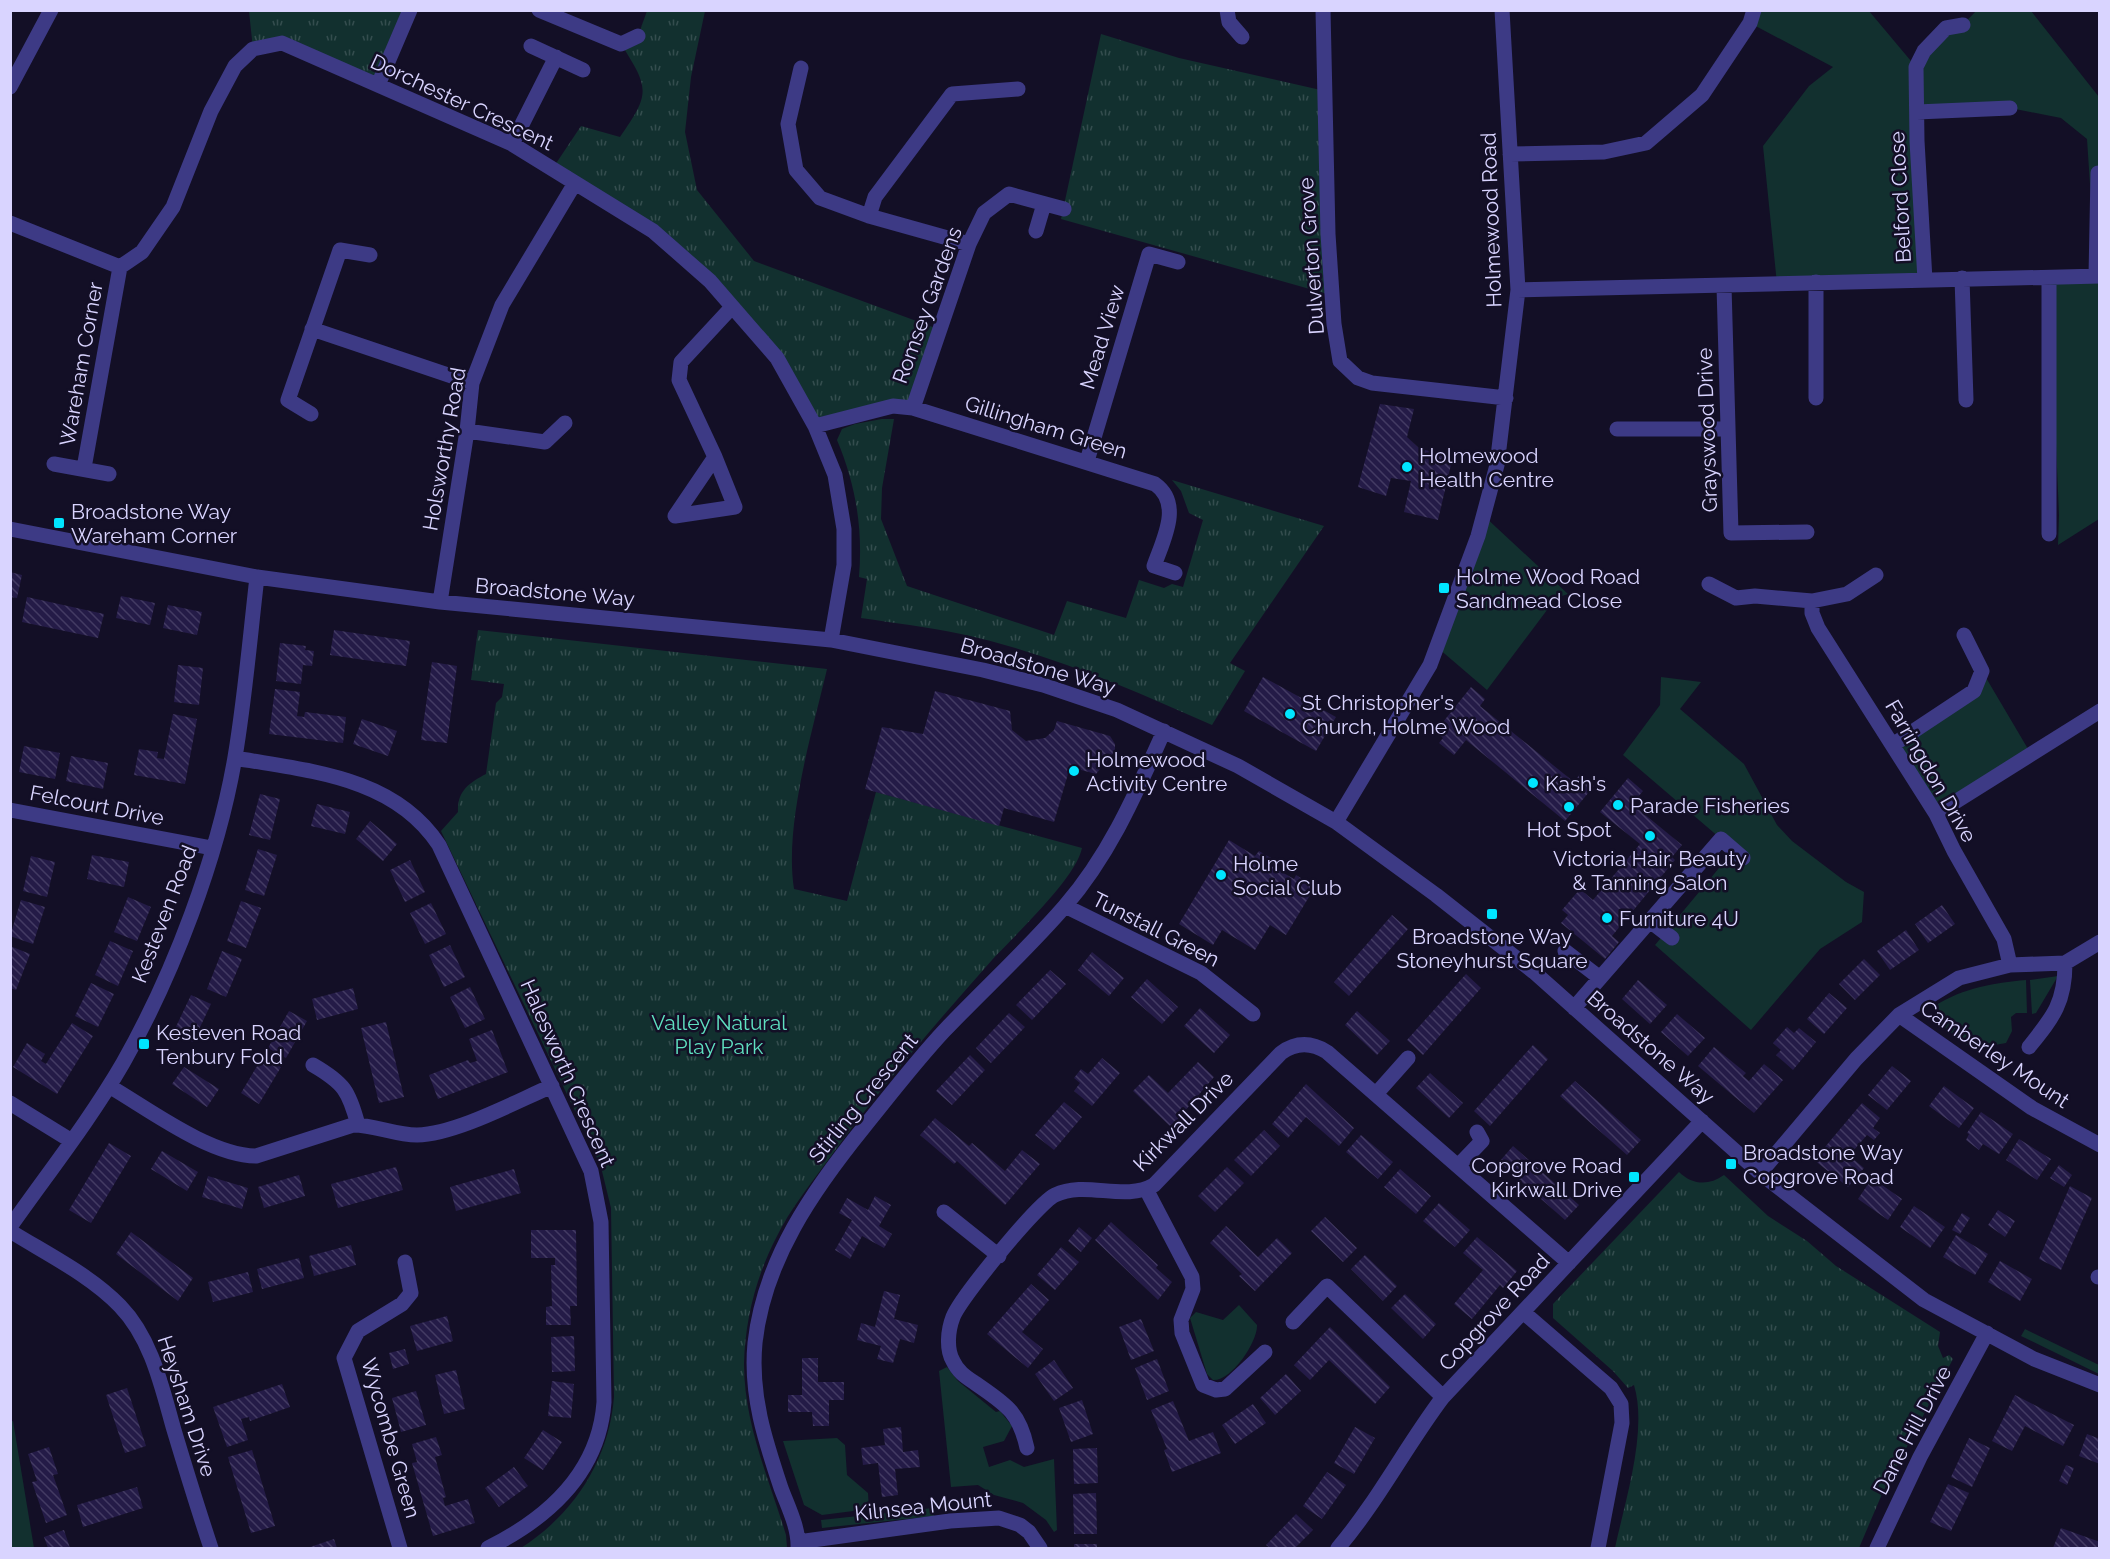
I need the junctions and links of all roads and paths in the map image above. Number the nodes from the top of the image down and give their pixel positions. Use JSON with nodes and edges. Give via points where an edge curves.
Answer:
{"nodes":[{"id":1,"x":51,"y":10,"type":"edge"},
{"id":2,"x":410,"y":10,"type":"edge"},
{"id":3,"x":539,"y":10,"type":"edge"},
{"id":4,"x":1227,"y":10,"type":"edge"},
{"id":5,"x":1323,"y":10,"type":"edge"},
{"id":6,"x":1502,"y":10,"type":"edge"},
{"id":7,"x":1754,"y":10,"type":"edge"},
{"id":8,"x":1963,"y":25,"type":"dead end"},
{"id":9,"x":638,"y":36,"type":"dead end"},
{"id":10,"x":1242,"y":37,"type":"dead end"},
{"id":11,"x":531,"y":46,"type":"dead end"},
{"id":12,"x":556,"y":57,"type":"junction"},
{"id":13,"x":801,"y":68,"type":"dead end"},
{"id":14,"x":583,"y":70,"type":"dead end"},
{"id":15,"x":378,"y":85,"type":"junction"},
{"id":16,"x":10,"y":87,"type":"edge"},
{"id":17,"x":1018,"y":89,"type":"dead end"},
{"id":18,"x":2010,"y":108,"type":"dead end"},
{"id":19,"x":1917,"y":112,"type":"junction"},
{"id":20,"x":512,"y":144,"type":"junction"},
{"id":21,"x":1510,"y":154,"type":"junction"},
{"id":22,"x":2098,"y":173,"type":"edge"},
{"id":23,"x":575,"y":183,"type":"junction"},
{"id":24,"x":1044,"y":204,"type":"junction"},
{"id":25,"x":1064,"y":209,"type":"dead end"},
{"id":26,"x":869,"y":216,"type":"junction"},
{"id":27,"x":10,"y":223,"type":"edge"},
{"id":28,"x":1036,"y":231,"type":"dead end"},
{"id":29,"x":969,"y":244,"type":"junction"},
{"id":30,"x":370,"y":255,"type":"dead end"},
{"id":31,"x":1178,"y":262,"type":"dead end"},
{"id":32,"x":120,"y":267,"type":"junction"},
{"id":33,"x":2098,"y":276,"type":"edge"},
{"id":34,"x":1962,"y":278,"type":"junction"},
{"id":35,"x":2049,"y":278,"type":"junction"},
{"id":36,"x":1925,"y":280,"type":"junction"},
{"id":37,"x":1816,"y":282,"type":"junction"},
{"id":38,"x":1724,"y":286,"type":"junction"},
{"id":39,"x":1518,"y":290,"type":"junction"},
{"id":40,"x":732,"y":307,"type":"junction"},
{"id":41,"x":312,"y":329,"type":"junction"},
{"id":42,"x":472,"y":383,"type":"junction"},
{"id":43,"x":1506,"y":398,"type":"junction"},
{"id":44,"x":1816,"y":398,"type":"dead end"},
{"id":45,"x":1966,"y":400,"type":"dead end"},
{"id":46,"x":913,"y":408,"type":"junction"},
{"id":47,"x":310,"y":414,"type":"dead end"},
{"id":48,"x":566,"y":423,"type":"dead end"},
{"id":49,"x":815,"y":426,"type":"junction"},
{"id":50,"x":1617,"y":429,"type":"dead end"},
{"id":51,"x":1727,"y":429,"type":"junction"},
{"id":52,"x":467,"y":431,"type":"junction"},
{"id":53,"x":715,"y":457,"type":"dead end"},
{"id":54,"x":1087,"y":461,"type":"junction"},
{"id":55,"x":54,"y":464,"type":"dead end"},
{"id":56,"x":84,"y":468,"type":"junction"},
{"id":57,"x":109,"y":474,"type":"dead end"},
{"id":58,"x":10,"y":529,"type":"edge"},
{"id":59,"x":1807,"y":532,"type":"dead end"},
{"id":60,"x":2049,"y":534,"type":"dead end"},
{"id":61,"x":1174,"y":573,"type":"dead end"},
{"id":62,"x":1876,"y":575,"type":"dead end"},
{"id":63,"x":257,"y":577,"type":"junction"},
{"id":64,"x":1709,"y":584,"type":"dead end"},
{"id":65,"x":440,"y":602,"type":"junction"},
{"id":66,"x":1812,"y":602,"type":"junction"},
{"id":67,"x":1964,"y":635,"type":"dead end"},
{"id":68,"x":831,"y":640,"type":"junction"},
{"id":69,"x":2100,"y":711,"type":"edge"},
{"id":70,"x":1164,"y":731,"type":"junction"},
{"id":71,"x":1894,"y":744,"type":"junction"},
{"id":72,"x":235,"y":758,"type":"junction"},
{"id":73,"x":10,"y":810,"type":"edge"},
{"id":74,"x":1936,"y":814,"type":"junction"},
{"id":75,"x":1336,"y":822,"type":"junction"},
{"id":76,"x":212,"y":848,"type":"junction"},
{"id":77,"x":1743,"y":858,"type":"dead end"},
{"id":78,"x":1065,"y":906,"type":"junction"},
{"id":79,"x":1650,"y":921,"type":"junction"},
{"id":80,"x":1672,"y":938,"type":"dead end"},
{"id":81,"x":2100,"y":942,"type":"edge"},
{"id":82,"x":1565,"y":951,"type":"dead end"},
{"id":83,"x":2065,"y":963,"type":"junction"},
{"id":84,"x":2010,"y":965,"type":"junction"},
{"id":85,"x":1600,"y":978,"type":"junction"},
{"id":86,"x":1575,"y":1008,"type":"junction"},
{"id":87,"x":1253,"y":1014,"type":"dead end"},
{"id":88,"x":1899,"y":1015,"type":"junction"},
{"id":89,"x":2029,"y":1047,"type":"dead end"},
{"id":90,"x":1408,"y":1059,"type":"dead end"},
{"id":91,"x":313,"y":1065,"type":"dead end"},
{"id":92,"x":109,"y":1086,"type":"junction"},
{"id":93,"x":552,"y":1086,"type":"junction"},
{"id":94,"x":1376,"y":1094,"type":"junction"},
{"id":95,"x":10,"y":1103,"type":"edge"},
{"id":96,"x":1702,"y":1121,"type":"junction"},
{"id":97,"x":358,"y":1125,"type":"junction"},
{"id":98,"x":1477,"y":1132,"type":"dead end"},
{"id":99,"x":70,"y":1140,"type":"junction"},
{"id":100,"x":2100,"y":1145,"type":"edge"},
{"id":101,"x":1458,"y":1166,"type":"junction"},
{"id":102,"x":1760,"y":1173,"type":"junction"},
{"id":103,"x":1146,"y":1189,"type":"junction"},
{"id":104,"x":944,"y":1212,"type":"dead end"},
{"id":105,"x":10,"y":1229,"type":"edge"},
{"id":106,"x":999,"y":1256,"type":"junction"},
{"id":107,"x":405,"y":1262,"type":"dead end"},
{"id":108,"x":1569,"y":1263,"type":"junction"},
{"id":109,"x":1523,"y":1312,"type":"junction"},
{"id":110,"x":1293,"y":1322,"type":"dead end"},
{"id":111,"x":1987,"y":1333,"type":"junction"},
{"id":112,"x":1265,"y":1352,"type":"dead end"},
{"id":113,"x":2100,"y":1385,"type":"edge"},
{"id":114,"x":1443,"y":1397,"type":"junction"},
{"id":115,"x":1027,"y":1448,"type":"dead end"},
{"id":116,"x":798,"y":1545,"type":"edge"},
{"id":117,"x":211,"y":1548,"type":"edge"},
{"id":118,"x":400,"y":1548,"type":"edge"},
{"id":119,"x":488,"y":1548,"type":"edge"},
{"id":120,"x":1040,"y":1548,"type":"edge"},
{"id":121,"x":1338,"y":1548,"type":"edge"},
{"id":122,"x":1598,"y":1548,"type":"edge"},
{"id":123,"x":1877,"y":1548,"type":"edge"}],
"edges":[{"from":1,"to":16,"type":"street"},
{"from":2,"to":15,"type":"street"},
{"from":3,"to":9,"type":"street","via":[[621,44]]},
{"from":4,"to":10,"type":"street","via":[[1229,22]]},
{"from":5,"to":43,"type":"street","name":"Dulverton Grove","via":[[1331,295],[1341,361],[1358,378],[1372,383]]},
{"from":6,"to":21,"type":"street","name":"Holmewood Road"},
{"from":7,"to":21,"type":"street","via":[[1750,23],[1702,95],[1646,143],[1604,152]]},
{"from":8,"to":19,"type":"street","name":"Belford Close","via":[[1946,28],[1924,51],[1916,67]]},
{"from":11,"to":12,"type":"street"},
{"from":12,"to":14,"type":"street"},
{"from":12,"to":20,"type":"street"},
{"from":13,"to":26,"type":"street","via":[[788,124],[796,170],[820,198]]},
{"from":15,"to":20,"type":"street","name":"Dorchester Crescent"},
{"from":15,"to":32,"type":"street","name":"Dorchester Crescent","via":[[282,43],[253,49],[235,66],[211,111],[173,207],[142,252]]},
{"from":17,"to":26,"type":"street","via":[[951,94],[875,197]]},
{"from":18,"to":19,"type":"street","name":"Belford Close"},
{"from":19,"to":36,"type":"street","name":"Belford Close"},
{"from":20,"to":23,"type":"street","name":"Dorchester Crescent"},
{"from":21,"to":39,"type":"street","name":"Holmewood Road"},
{"from":22,"to":33,"type":"street"},
{"from":23,"to":40,"type":"street","name":"Dorchester Crescent","via":[[653,231],[710,281]]},
{"from":23,"to":42,"type":"street","name":"Holsworthy Road","via":[[502,305]]},
{"from":24,"to":25,"type":"street","name":"Romsey Gardens"},
{"from":24,"to":28,"type":"street"},
{"from":24,"to":29,"type":"street","name":"Romsey Gardens","via":[[1009,194],[984,213]]},
{"from":26,"to":29,"type":"street"},
{"from":27,"to":32,"type":"street"},
{"from":29,"to":46,"type":"street","name":"Romsey Gardens"},
{"from":30,"to":41,"type":"street","via":[[340,250]]},
{"from":31,"to":54,"type":"street","name":"Mead View","via":[[1149,254]]},
{"from":32,"to":56,"type":"street","name":"Wareham Corner"},
{"from":33,"to":35,"type":"street"},
{"from":34,"to":35,"type":"street"},
{"from":34,"to":36,"type":"street"},
{"from":34,"to":45,"type":"street"},
{"from":35,"to":60,"type":"street"},
{"from":36,"to":37,"type":"street"},
{"from":37,"to":38,"type":"street"},
{"from":37,"to":44,"type":"street"},
{"from":38,"to":39,"type":"street"},
{"from":38,"to":51,"type":"street","name":"Grayswood Drive"},
{"from":39,"to":43,"type":"street","name":"Holmewood Road"},
{"from":40,"to":49,"type":"street","name":"Dorchester Crescent","via":[[777,358]]},
{"from":40,"to":53,"type":"street","via":[[681,362],[679,380]]},
{"from":41,"to":42,"type":"street"},
{"from":41,"to":47,"type":"street","via":[[288,400]]},
{"from":42,"to":52,"type":"street","name":"Holsworthy Road"},
{"from":43,"to":75,"type":"street","name":"Holmewood Road","via":[[1497,465],[1478,536],[1446,627],[1430,665]]},
{"from":46,"to":49,"type":"street","name":"Gillingham Green","via":[[893,406]]},
{"from":46,"to":54,"type":"street","name":"Gillingham Green"},
{"from":48,"to":52,"type":"street","via":[[544,442]]},
{"from":49,"to":68,"type":"street","name":"Dorchester Crescent","via":[[835,475],[844,529],[844,565]]},
{"from":50,"to":51,"type":"street"},
{"from":51,"to":59,"type":"street","name":"Grayswood Drive","via":[[1731,533]]},
{"from":52,"to":65,"type":"street","name":"Holsworthy Road"},
{"from":54,"to":61,"type":"street","name":"Gillingham Green","via":[[1155,484],[1166,494],[1170,515],[1154,566]]},
{"from":55,"to":56,"type":"street","name":"Wareham Corner"},
{"from":56,"to":57,"type":"street","name":"Wareham Corner"},
{"from":58,"to":63,"type":"street","name":"Broadstone Way"},
{"from":62,"to":66,"type":"street","via":[[1847,594]]},
{"from":63,"to":65,"type":"street","name":"Broadstone Way"},
{"from":63,"to":72,"type":"street","name":"Kesteven Road"},
{"from":64,"to":66,"type":"street","via":[[1736,598]]},
{"from":65,"to":68,"type":"street","name":"Broadstone Way"},
{"from":66,"to":71,"type":"street","name":"Farringdon Drive","via":[[1818,628]]},
{"from":67,"to":71,"type":"street","via":[[1982,671],[1974,691]]},
{"from":68,"to":70,"type":"street","name":"Broadstone Way","via":[[1043,685]]},
{"from":69,"to":74,"type":"street"},
{"from":70,"to":75,"type":"street","name":"Broadstone Way","via":[[1238,766]]},
{"from":70,"to":78,"type":"street","name":"Stirling Crescent","via":[[1107,850]]},
{"from":71,"to":74,"type":"street","name":"Farringdon Drive"},
{"from":72,"to":76,"type":"street","name":"Kesteven Road"},
{"from":72,"to":93,"type":"street","name":"Halesworth Crescent","via":[[358,783],[397,802],[425,825],[439,845]]},
{"from":73,"to":76,"type":"street","name":"Felcourt Drive"},
{"from":74,"to":84,"type":"street","name":"Farringdon Drive","via":[[2004,939]]},
{"from":75,"to":86,"type":"street","name":"Broadstone Way","via":[[1471,922]]},
{"from":76,"to":92,"type":"street","name":"Kesteven Road","via":[[162,984]]},
{"from":77,"to":79,"type":"street","via":[[1721,839]]},
{"from":78,"to":87,"type":"street","name":"Tunstall Green","via":[[1201,973]]},
{"from":78,"to":116,"type":"street","name":"Stirling Crescent","via":[[943,1032],[833,1166],[809,1199],[771,1278],[755,1343],[756,1396],[761,1428]]},
{"from":79,"to":80,"type":"street"},
{"from":79,"to":85,"type":"street"},
{"from":81,"to":83,"type":"street"},
{"from":82,"to":85,"type":"street"},
{"from":83,"to":84,"type":"street"},
{"from":83,"to":89,"type":"street","via":[[2065,987],[2055,1016]]},
{"from":84,"to":88,"type":"street","via":[[1959,978]]},
{"from":85,"to":86,"type":"street"},
{"from":86,"to":96,"type":"street","name":"Broadstone Way"},
{"from":88,"to":100,"type":"street","name":"Camberley Mount","via":[[2032,1108]]},
{"from":88,"to":102,"type":"street","via":[[1856,1059]]},
{"from":90,"to":94,"type":"street"},
{"from":91,"to":97,"type":"street","via":[[335,1078],[347,1091]]},
{"from":92,"to":97,"type":"street","via":[[211,1146],[241,1156],[272,1153],[339,1128]]},
{"from":92,"to":99,"type":"street","name":"Kesteven Road"},
{"from":93,"to":97,"type":"street","via":[[430,1134]]},
{"from":93,"to":119,"type":"street","name":"Halesworth Crescent","via":[[585,1154],[599,1205],[603,1416],[596,1444],[576,1482],[526,1527]]},
{"from":94,"to":101,"type":"street","name":"Kirkwall Drive"},
{"from":94,"to":103,"type":"street","name":"Kirkwall Drive","via":[[1320,1047],[1304,1044],[1288,1048],[1161,1179]]},
{"from":95,"to":99,"type":"street"},
{"from":96,"to":102,"type":"street","name":"Broadstone Way"},
{"from":96,"to":108,"type":"street","name":"Copgrove Road"},
{"from":98,"to":101,"type":"street","via":[[1482,1141]]},
{"from":99,"to":105,"type":"street","name":"Kesteven Road"},
{"from":101,"to":108,"type":"street","name":"Kirkwall Drive"},
{"from":102,"to":111,"type":"street","name":"Broadstone Way","via":[[1924,1300]]},
{"from":103,"to":106,"type":"street","name":"Kirkwall Drive","via":[[1081,1190],[1055,1195],[1044,1202]]},
{"from":103,"to":112,"type":"street","via":[[1192,1277],[1193,1289],[1181,1320],[1200,1382],[1212,1390],[1225,1389]]},
{"from":104,"to":106,"type":"street"},
{"from":105,"to":117,"type":"street","name":"Heysham Drive","via":[[99,1287],[139,1330],[165,1397]]},
{"from":106,"to":115,"type":"street","name":"Kirkwall Drive","via":[[954,1316],[951,1359],[959,1372],[1014,1412]]},
{"from":107,"to":118,"type":"street","name":"Wycombe Green","via":[[411,1293],[402,1305],[358,1331],[344,1358]]},
{"from":108,"to":109,"type":"street","name":"Copgrove Road"},
{"from":109,"to":114,"type":"street","name":"Copgrove Road"},
{"from":109,"to":122,"type":"street","via":[[1611,1388],[1621,1404],[1622,1423]]},
{"from":110,"to":114,"type":"street","via":[[1327,1286]]},
{"from":111,"to":113,"type":"street","name":"Broadstone Way","via":[[2034,1359]]},
{"from":111,"to":123,"type":"street","name":"Dane Hill Drive","via":[[1915,1467]]},
{"from":114,"to":121,"type":"street","name":"Copgrove Road","via":[[1374,1503]]},
{"from":116,"to":120,"type":"street","name":"Kilnsea Mount","via":[[950,1521],[999,1518],[1020,1525]]}]}
